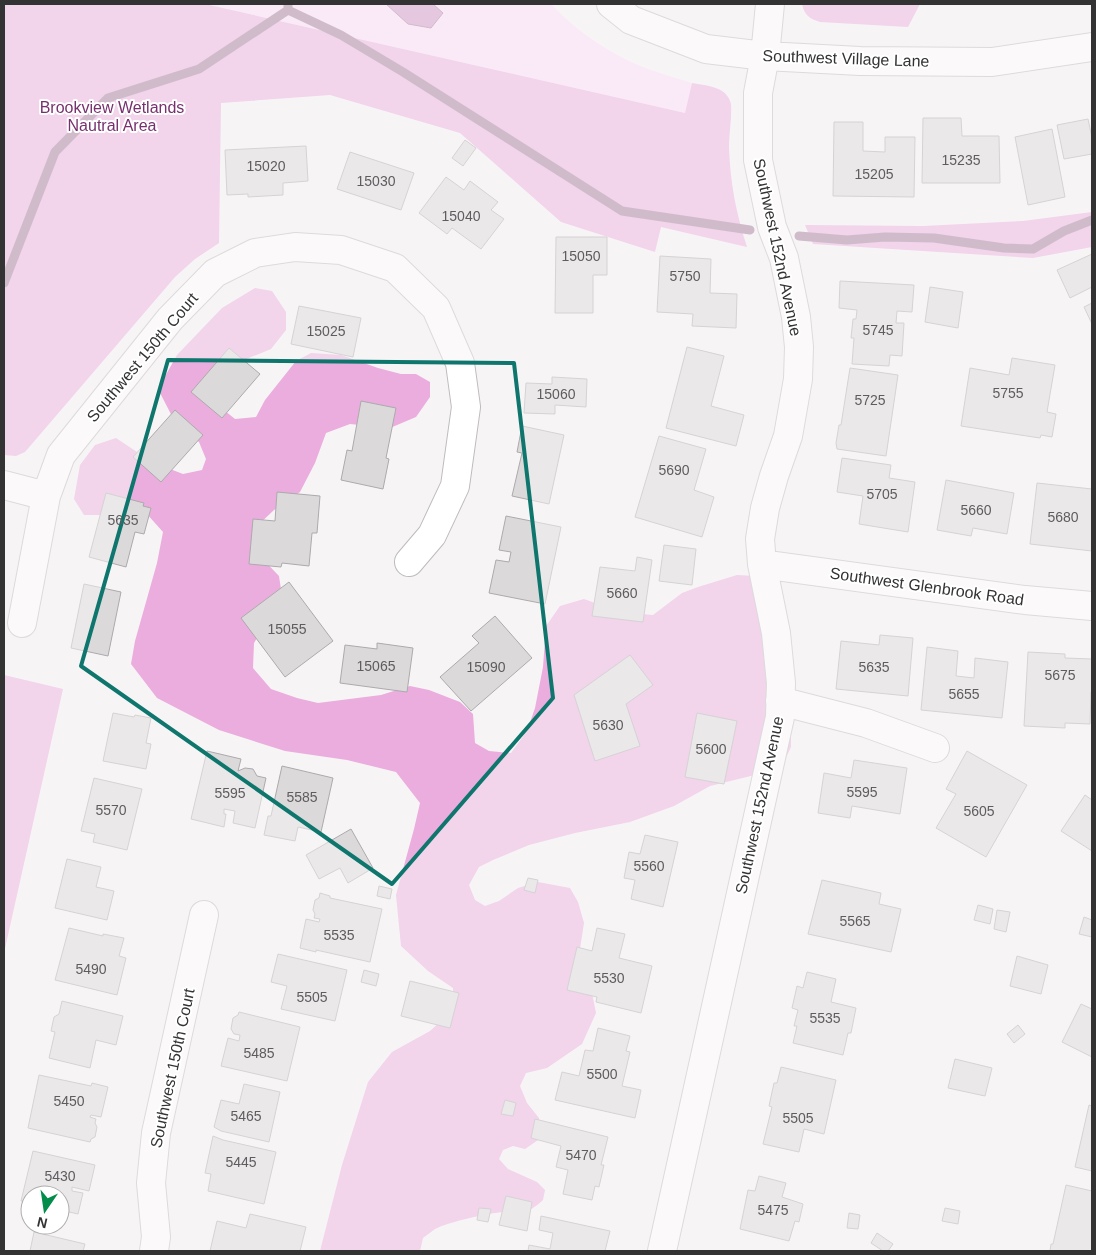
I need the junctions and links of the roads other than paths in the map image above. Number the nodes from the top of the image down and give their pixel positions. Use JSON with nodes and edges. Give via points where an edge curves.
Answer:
{"nodes":[{"id":1,"x":610,"y":4,"type":"edge"},
{"id":2,"x":770,"y":4,"type":"edge"},
{"id":3,"x":1092,"y":47,"type":"edge"},
{"id":4,"x":765,"y":56,"type":"junction"},
{"id":5,"x":4,"y":485,"type":"edge"},
{"id":6,"x":46,"y":496,"type":"junction"},
{"id":7,"x":409,"y":562,"type":"dead end"},
{"id":8,"x":762,"y":564,"type":"junction"},
{"id":9,"x":1092,"y":606,"type":"edge"},
{"id":10,"x":22,"y":623,"type":"dead end"},
{"id":11,"x":780,"y":701,"type":"junction"},
{"id":12,"x":935,"y":748,"type":"dead end"},
{"id":13,"x":204,"y":915,"type":"dead end"},
{"id":14,"x":154,"y":1251,"type":"edge"},
{"id":15,"x":662,"y":1251,"type":"edge"}],
"edges":[{"from":1,"to":4,"type":"street","name":"Southwest Village Lane","via":[[631,20],[706,49]]},
{"from":2,"to":4,"type":"street","name":"Southwest 152nd Avenue"},
{"from":3,"to":4,"type":"street","name":"Southwest Village Lane","via":[[992,62]]},
{"from":4,"to":8,"type":"street","name":"Southwest 152nd Avenue","via":[[758,93],[758,160],[772,227],[784,258],[800,347],[788,436],[764,508],[760,539]]},
{"from":5,"to":6,"type":"street"},
{"from":6,"to":7,"type":"street","name":"Southwest 150th Court","via":[[61,455],[170,319],[215,273],[255,253],[295,247],[341,250],[394,268],[436,308],[460,363],[466,407],[455,486],[432,535]]},
{"from":6,"to":10,"type":"street","name":"Southwest 150th Court"},
{"from":8,"to":9,"type":"street","name":"Southwest Glenbrook Road","via":[[1025,600]]},
{"from":8,"to":11,"type":"street","name":"Southwest 152nd Avenue","via":[[776,633]]},
{"from":11,"to":12,"type":"street","via":[[866,723]]},
{"from":11,"to":15,"type":"street","name":"Southwest 152nd Avenue","via":[[780,717]]},
{"from":13,"to":14,"type":"street","name":"Southwest 150th Court","via":[[156,1133],[151,1183],[156,1237]]}]}
